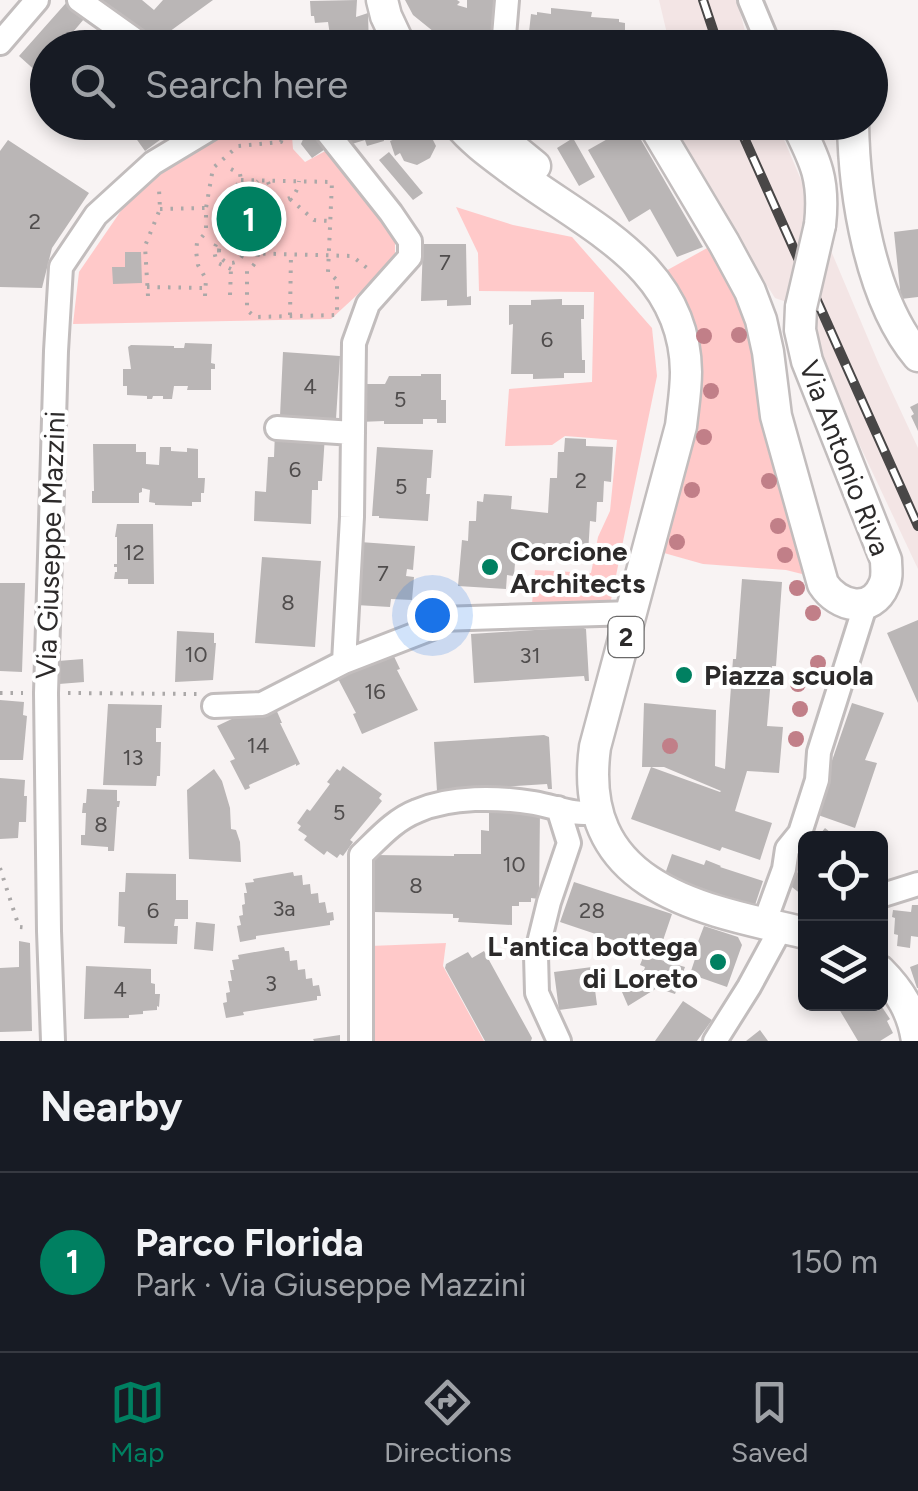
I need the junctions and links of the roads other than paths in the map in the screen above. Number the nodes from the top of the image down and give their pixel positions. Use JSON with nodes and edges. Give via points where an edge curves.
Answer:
{"nodes":[{"id":1,"x":38,"y":0,"type":"edge"},
{"id":2,"x":79,"y":0,"type":"edge"},
{"id":3,"x":382,"y":0,"type":"edge"},
{"id":4,"x":507,"y":0,"type":"edge"},
{"id":5,"x":750,"y":0,"type":"edge"},
{"id":6,"x":121,"y":30,"type":"edge"},
{"id":7,"x":392,"y":30,"type":"edge"},
{"id":8,"x":504,"y":30,"type":"edge"},
{"id":9,"x":762,"y":30,"type":"edge"},
{"id":10,"x":0,"y":43,"type":"edge"},
{"id":11,"x":199,"y":140,"type":"edge"},
{"id":12,"x":332,"y":140,"type":"edge"},
{"id":13,"x":476,"y":140,"type":"edge"},
{"id":14,"x":509,"y":140,"type":"edge"},
{"id":15,"x":663,"y":140,"type":"edge"},
{"id":16,"x":804,"y":140,"type":"edge"},
{"id":17,"x":854,"y":140,"type":"edge"},
{"id":18,"x":629,"y":252,"type":"junction"},
{"id":19,"x":918,"y":356,"type":"edge"},
{"id":20,"x":277,"y":428,"type":"dead end"},
{"id":21,"x":354,"y":433,"type":"junction"},
{"id":22,"x":866,"y":603,"type":"junction"},
{"id":23,"x":632,"y":613,"type":"junction"},
{"id":24,"x":344,"y":662,"type":"junction"},
{"id":25,"x":214,"y":706,"type":"road end"},
{"id":26,"x":558,"y":808,"type":"junction"},
{"id":27,"x":596,"y":812,"type":"junction"},
{"id":28,"x":918,"y":884,"type":"edge"},
{"id":29,"x":888,"y":893,"type":"edge"},
{"id":30,"x":783,"y":928,"type":"edge"},
{"id":31,"x":888,"y":978,"type":"edge"},
{"id":32,"x":52,"y":1041,"type":"edge"},
{"id":33,"x":361,"y":1041,"type":"edge"},
{"id":34,"x":559,"y":1041,"type":"edge"},
{"id":35,"x":715,"y":1041,"type":"edge"},
{"id":36,"x":916,"y":1041,"type":"edge"}],
"edges":[{"from":1,"to":10,"type":"street"},
{"from":2,"to":6,"type":"street"},
{"from":3,"to":7,"type":"main road"},
{"from":4,"to":8,"type":"street"},
{"from":5,"to":9,"type":"street"},
{"from":11,"to":32,"type":"street","name":"Via Giuseppe Mazzini","via":[[153,164],[96,214],[61,268],[46,693]]},
{"from":12,"to":21,"type":"street","via":[[410,241],[410,257],[368,304],[354,343]]},
{"from":13,"to":18,"type":"main road","number":"2"},
{"from":14,"to":18,"type":"main road","via":[[599,212]]},
{"from":15,"to":22,"type":"main road","name":"Via Antonio Riva","via":[[761,320],[776,416],[823,584],[835,599]]},
{"from":16,"to":22,"type":"main road","name":"Via Antonio Riva","bridge":true,"via":[[820,175],[822,206],[800,330],[886,560],[885,584]]},
{"from":17,"to":19,"type":"main road","via":[[856,185],[878,278],[890,315]]},
{"from":18,"to":23,"type":"main road","number":"2","via":[[657,281],[674,316],[686,371],[681,426]]},
{"from":20,"to":21,"type":"street"},
{"from":21,"to":24,"type":"street"},
{"from":22,"to":30,"type":"street","via":[[818,752],[817,780],[788,849]]},
{"from":23,"to":24,"type":"street","via":[[439,619],[432,628]]},
{"from":23,"to":27,"type":"main road","number":"2","via":[[595,747]]},
{"from":24,"to":25,"type":"street","via":[[262,704]]},
{"from":26,"to":27,"type":"street"},
{"from":26,"to":33,"type":"street","via":[[452,802],[416,811],[361,855]]},
{"from":26,"to":34,"type":"street","via":[[569,843],[536,955],[537,992]]},
{"from":27,"to":30,"type":"main road","number":"2","via":[[610,844],[640,875],[695,904]]},
{"from":28,"to":29,"type":"street"},
{"from":30,"to":35,"type":"street"},
{"from":31,"to":36,"type":"main road","via":[[908,1006]]}]}
